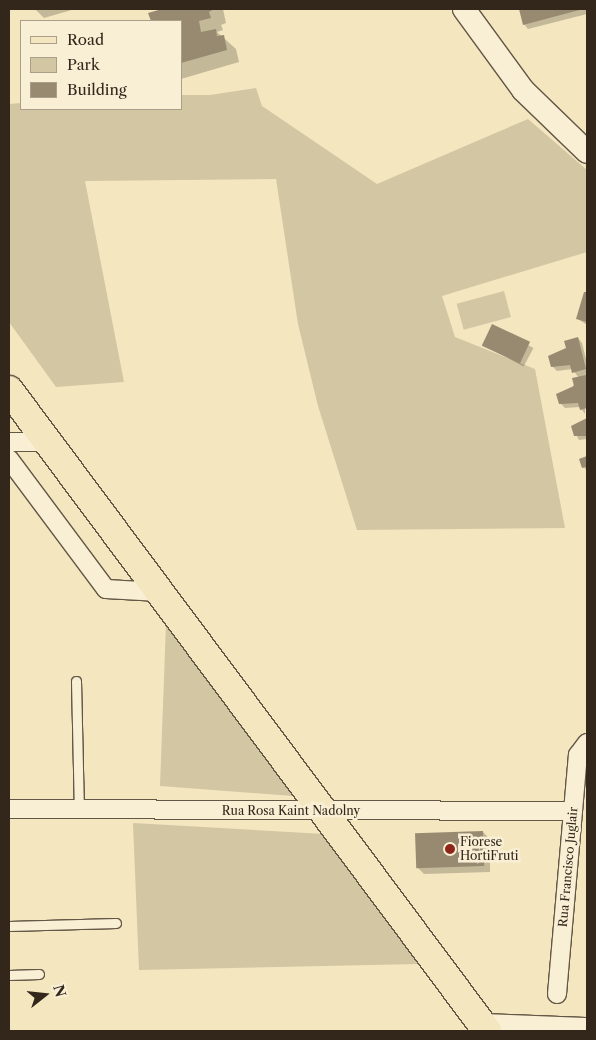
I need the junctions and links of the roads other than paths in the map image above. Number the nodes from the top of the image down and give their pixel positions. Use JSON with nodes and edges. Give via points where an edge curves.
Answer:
{"nodes":[{"id":1,"x":464,"y":9,"type":"edge"},
{"id":2,"x":587,"y":152,"type":"edge"},
{"id":3,"x":9,"y":390,"type":"edge"},
{"id":4,"x":9,"y":442,"type":"edge"},
{"id":5,"x":47,"y":442,"type":"junction"},
{"id":6,"x":9,"y":459,"type":"edge"},
{"id":7,"x":160,"y":592,"type":"junction"},
{"id":8,"x":76,"y":681,"type":"dead end"},
{"id":9,"x":587,"y":743,"type":"edge"},
{"id":10,"x":9,"y":809,"type":"edge"},
{"id":11,"x":80,"y":809,"type":"junction"},
{"id":12,"x":323,"y":811,"type":"junction"},
{"id":13,"x":573,"y":811,"type":"junction"},
{"id":14,"x":116,"y":923,"type":"dead end"},
{"id":15,"x":9,"y":926,"type":"edge"},
{"id":16,"x":39,"y":974,"type":"dead end"},
{"id":17,"x":9,"y":975,"type":"edge"},
{"id":18,"x":557,"y":994,"type":"dead end"},
{"id":19,"x":484,"y":1028,"type":"edge"},
{"id":20,"x":587,"y":1029,"type":"edge"}],
"edges":[{"from":1,"to":2,"type":"street","via":[[523,90]]},
{"from":3,"to":5,"type":"main road"},
{"from":4,"to":5,"type":"street"},
{"from":5,"to":7,"type":"main road"},
{"from":6,"to":7,"type":"street","via":[[106,589]]},
{"from":7,"to":12,"type":"main road"},
{"from":8,"to":11,"type":"lane"},
{"from":9,"to":13,"type":"street","name":"Rua Francisco Juglair","via":[[578,755]]},
{"from":10,"to":11,"type":"street","name":"Rua Rosa Kaint Nadolny"},
{"from":11,"to":12,"type":"street","name":"Rua Rosa Kaint Nadolny"},
{"from":12,"to":13,"type":"street","name":"Rua Rosa Kaint Nadolny"},
{"from":12,"to":19,"type":"main road"},
{"from":13,"to":18,"type":"street","name":"Rua Francisco Juglair"},
{"from":14,"to":15,"type":"lane"},
{"from":16,"to":17,"type":"lane"},
{"from":19,"to":20,"type":"street"}]}
